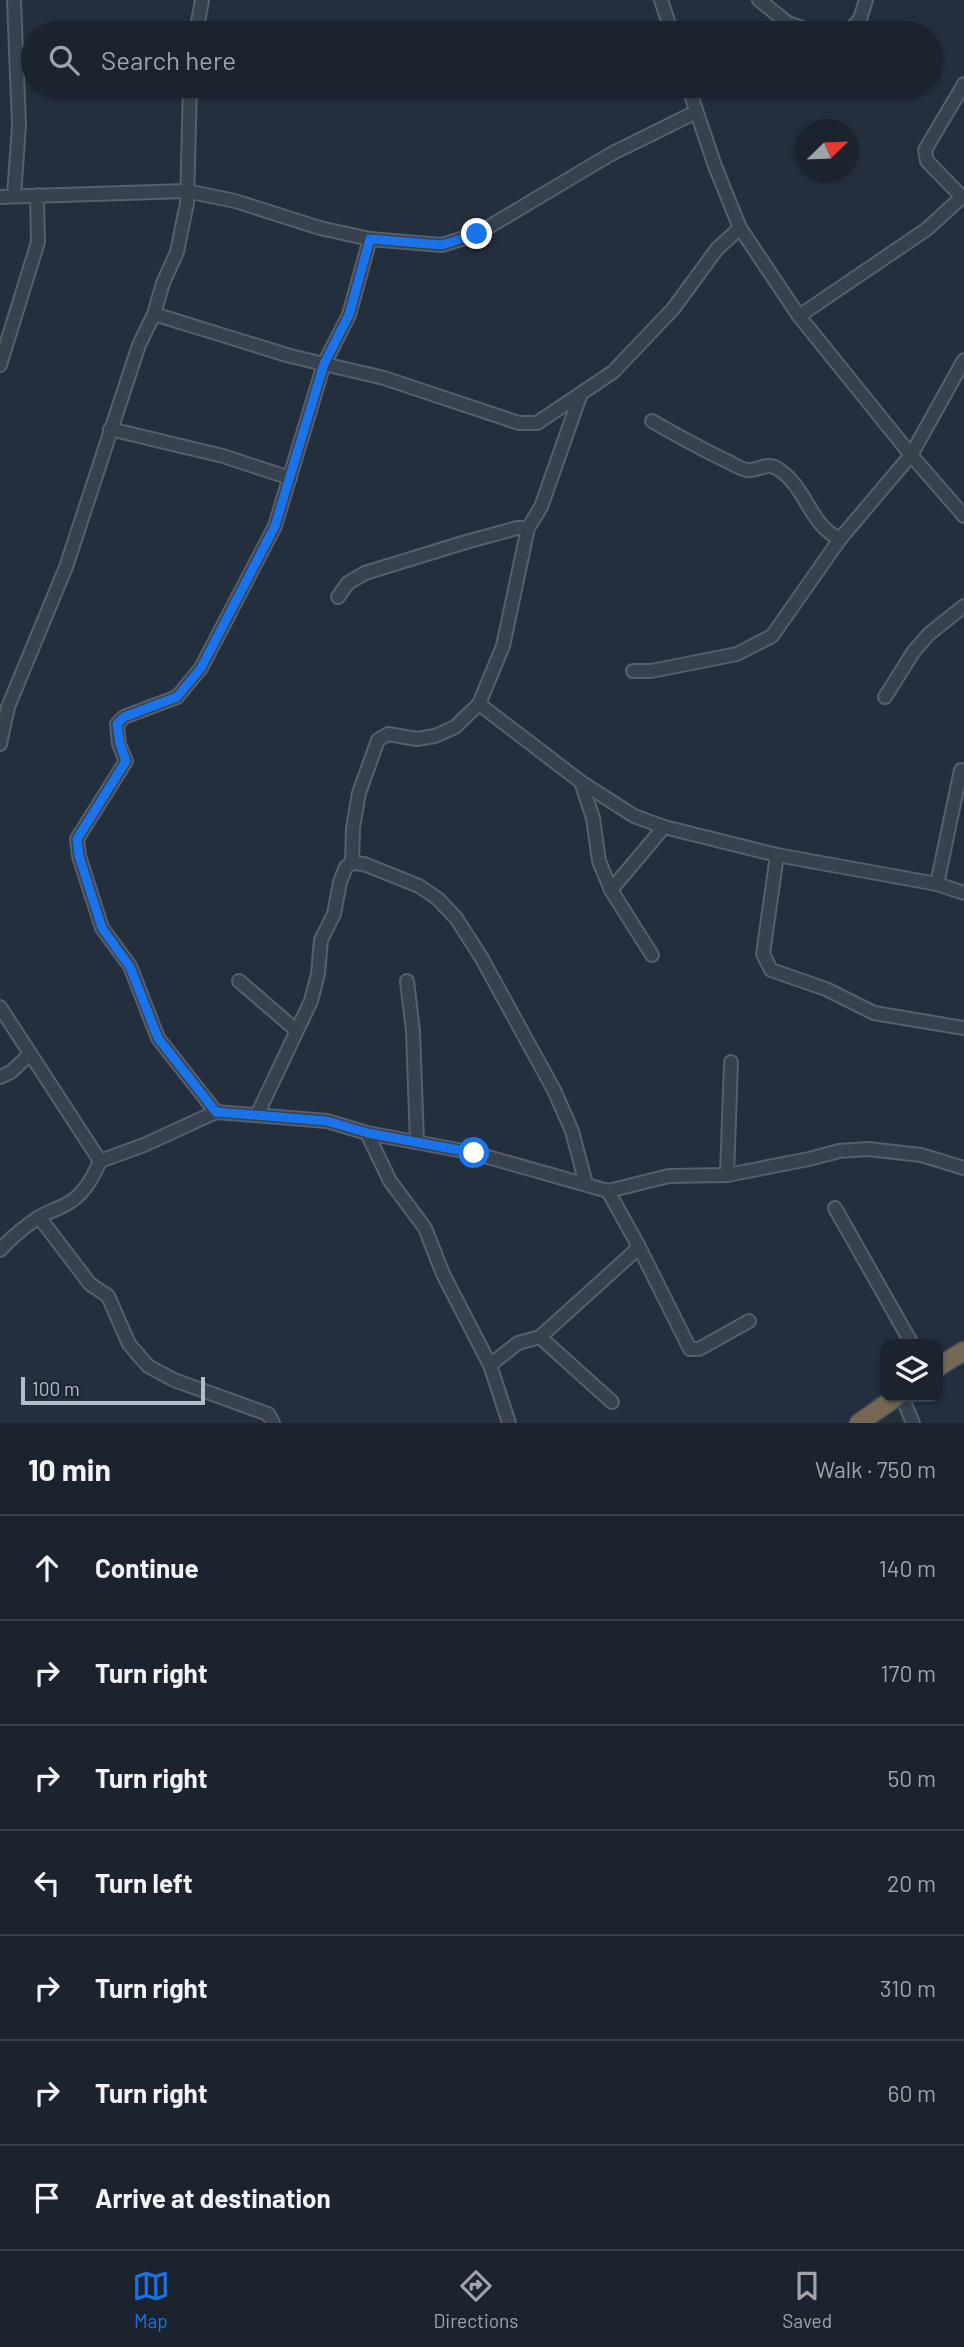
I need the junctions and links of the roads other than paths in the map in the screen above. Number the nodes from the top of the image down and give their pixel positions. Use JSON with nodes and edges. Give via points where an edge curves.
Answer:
{"nodes":[{"id":1,"x":14,"y":0,"type":"edge"},
{"id":2,"x":202,"y":0,"type":"edge"},
{"id":3,"x":662,"y":0,"type":"edge"},
{"id":4,"x":759,"y":0,"type":"edge"},
{"id":5,"x":866,"y":0,"type":"edge"},
{"id":6,"x":198,"y":21,"type":"edge"},
{"id":7,"x":668,"y":21,"type":"edge"},
{"id":8,"x":785,"y":21,"type":"edge"},
{"id":9,"x":858,"y":21,"type":"edge"},
{"id":10,"x":964,"y":83,"type":"edge"},
{"id":11,"x":190,"y":98,"type":"edge"},
{"id":12,"x":692,"y":98,"type":"edge"},
{"id":13,"x":696,"y":111,"type":"junction"},
{"id":14,"x":186,"y":191,"type":"junction"},
{"id":15,"x":37,"y":195,"type":"junction"},
{"id":16,"x":7,"y":196,"type":"edge"},
{"id":17,"x":963,"y":199,"type":"edge"},
{"id":18,"x":740,"y":228,"type":"junction"},
{"id":19,"x":370,"y":239,"type":"junction"},
{"id":20,"x":154,"y":314,"type":"junction"},
{"id":21,"x":799,"y":316,"type":"junction"},
{"id":22,"x":964,"y":360,"type":"edge"},
{"id":23,"x":324,"y":364,"type":"junction"},
{"id":24,"x":0,"y":365,"type":"edge"},
{"id":25,"x":580,"y":396,"type":"junction"},
{"id":26,"x":652,"y":421,"type":"dead end"},
{"id":27,"x":110,"y":429,"type":"junction"},
{"id":28,"x":911,"y":456,"type":"junction"},
{"id":29,"x":290,"y":478,"type":"junction"},
{"id":30,"x":964,"y":516,"type":"edge"},
{"id":31,"x":528,"y":528,"type":"junction"},
{"id":32,"x":841,"y":539,"type":"junction"},
{"id":33,"x":338,"y":597,"type":"dead end"},
{"id":34,"x":964,"y":606,"type":"edge"},
{"id":35,"x":633,"y":671,"type":"dead end"},
{"id":36,"x":885,"y":697,"type":"dead end"},
{"id":37,"x":479,"y":704,"type":"junction"},
{"id":38,"x":0,"y":744,"type":"edge"},
{"id":39,"x":961,"y":770,"type":"dead end"},
{"id":40,"x":581,"y":782,"type":"junction"},
{"id":41,"x":664,"y":827,"type":"junction"},
{"id":42,"x":777,"y":855,"type":"junction"},
{"id":43,"x":352,"y":863,"type":"junction"},
{"id":44,"x":937,"y":884,"type":"junction"},
{"id":45,"x":611,"y":890,"type":"junction"},
{"id":46,"x":964,"y":893,"type":"edge"},
{"id":47,"x":652,"y":955,"type":"dead end"},
{"id":48,"x":239,"y":981,"type":"dead end"},
{"id":49,"x":407,"y":981,"type":"dead end"},
{"id":50,"x":0,"y":1007,"type":"edge"},
{"id":51,"x":964,"y":1028,"type":"edge"},
{"id":52,"x":296,"y":1030,"type":"junction"},
{"id":53,"x":30,"y":1054,"type":"junction"},
{"id":54,"x":731,"y":1062,"type":"dead end"},
{"id":55,"x":0,"y":1077,"type":"edge"},
{"id":56,"x":216,"y":1112,"type":"junction"},
{"id":57,"x":257,"y":1115,"type":"junction"},
{"id":58,"x":368,"y":1133,"type":"junction"},
{"id":59,"x":417,"y":1142,"type":"junction"},
{"id":60,"x":100,"y":1161,"type":"junction"},
{"id":61,"x":964,"y":1168,"type":"edge"},
{"id":62,"x":726,"y":1175,"type":"junction"},
{"id":63,"x":586,"y":1184,"type":"junction"},
{"id":64,"x":608,"y":1191,"type":"junction"},
{"id":65,"x":835,"y":1208,"type":"dead end"},
{"id":66,"x":38,"y":1217,"type":"junction"},
{"id":67,"x":638,"y":1245,"type":"junction"},
{"id":68,"x":0,"y":1250,"type":"edge"},
{"id":69,"x":749,"y":1321,"type":"dead end"},
{"id":70,"x":540,"y":1337,"type":"junction"},
{"id":71,"x":909,"y":1339,"type":"edge"},
{"id":72,"x":964,"y":1352,"type":"edge"},
{"id":73,"x":943,"y":1364,"type":"edge"},
{"id":74,"x":490,"y":1365,"type":"junction"},
{"id":75,"x":612,"y":1402,"type":"dead end"},
{"id":76,"x":889,"y":1402,"type":"edge"},
{"id":77,"x":904,"y":1402,"type":"edge"},
{"id":78,"x":269,"y":1420,"type":"edge"},
{"id":79,"x":509,"y":1423,"type":"edge"},
{"id":80,"x":859,"y":1423,"type":"edge"},
{"id":81,"x":913,"y":1423,"type":"edge"}],
"edges":[{"from":1,"to":16,"type":"street","via":[[19,125]]},
{"from":2,"to":6,"type":"street"},
{"from":3,"to":7,"type":"street"},
{"from":4,"to":8,"type":"street"},
{"from":5,"to":9,"type":"street"},
{"from":10,"to":17,"type":"street","via":[[925,150],[927,161]]},
{"from":11,"to":14,"type":"street"},
{"from":12,"to":13,"type":"street"},
{"from":13,"to":18,"type":"street"},
{"from":13,"to":19,"type":"street","via":[[477,234],[442,245]]},
{"from":14,"to":15,"type":"street"},
{"from":14,"to":19,"type":"street"},
{"from":14,"to":20,"type":"street","via":[[177,252]]},
{"from":15,"to":16,"type":"street"},
{"from":15,"to":24,"type":"street","via":[[38,242]]},
{"from":17,"to":21,"type":"street","via":[[927,229]]},
{"from":18,"to":21,"type":"street"},
{"from":18,"to":25,"type":"street","via":[[717,249],[636,350]]},
{"from":19,"to":23,"type":"street","via":[[349,315]]},
{"from":20,"to":23,"type":"street"},
{"from":20,"to":27,"type":"street"},
{"from":21,"to":28,"type":"street"},
{"from":22,"to":28,"type":"street"},
{"from":23,"to":25,"type":"street","via":[[384,378],[519,423],[537,423]]},
{"from":23,"to":29,"type":"street"},
{"from":25,"to":31,"type":"street","via":[[541,507]]},
{"from":26,"to":32,"type":"street","via":[[748,470],[768,465],[778,469],[804,494],[810,512],[829,534]]},
{"from":27,"to":29,"type":"street","via":[[223,456]]},
{"from":27,"to":38,"type":"street","via":[[66,567],[8,707]]},
{"from":28,"to":30,"type":"street"},
{"from":28,"to":32,"type":"street"},
{"from":29,"to":56,"type":"street","via":[[275,526],[201,668],[177,697],[124,717],[117,724],[126,761],[77,839],[102,928],[130,967],[158,1038]]},
{"from":31,"to":33,"type":"street","via":[[365,573],[348,583]]},
{"from":31,"to":37,"type":"street","via":[[503,646]]},
{"from":32,"to":35,"type":"street","via":[[772,636],[737,654]]},
{"from":34,"to":36,"type":"street","via":[[914,651]]},
{"from":37,"to":40,"type":"street"},
{"from":37,"to":43,"type":"street","via":[[455,727],[435,736],[417,740],[388,734],[378,740],[359,793]]},
{"from":39,"to":44,"type":"street"},
{"from":40,"to":41,"type":"street","via":[[634,816]]},
{"from":40,"to":45,"type":"street","via":[[593,818],[599,860]]},
{"from":41,"to":42,"type":"street"},
{"from":41,"to":45,"type":"street"},
{"from":42,"to":44,"type":"street"},
{"from":42,"to":51,"type":"street","via":[[763,954],[771,970],[826,989],[874,1013]]},
{"from":43,"to":52,"type":"street","via":[[340,881],[334,914],[321,940],[311,1001]]},
{"from":43,"to":63,"type":"street","via":[[419,886],[456,918],[554,1090],[572,1131]]},
{"from":44,"to":46,"type":"street"},
{"from":45,"to":47,"type":"street"},
{"from":48,"to":52,"type":"street"},
{"from":49,"to":59,"type":"street"},
{"from":50,"to":53,"type":"street"},
{"from":52,"to":57,"type":"street"},
{"from":53,"to":55,"type":"street"},
{"from":53,"to":60,"type":"street"},
{"from":54,"to":62,"type":"street"},
{"from":56,"to":57,"type":"street"},
{"from":56,"to":60,"type":"street"},
{"from":57,"to":58,"type":"street","via":[[327,1121]]},
{"from":58,"to":59,"type":"street"},
{"from":58,"to":74,"type":"street","via":[[390,1181],[425,1227],[443,1274]]},
{"from":59,"to":63,"type":"street"},
{"from":60,"to":66,"type":"street","via":[[83,1191],[67,1205]]},
{"from":61,"to":62,"type":"street","via":[[921,1155],[868,1149]]},
{"from":62,"to":64,"type":"street","via":[[669,1176]]},
{"from":63,"to":64,"type":"street"},
{"from":64,"to":67,"type":"street"},
{"from":65,"to":71,"type":"street"},
{"from":66,"to":68,"type":"street"},
{"from":66,"to":78,"type":"street","via":[[90,1284],[108,1296],[129,1344],[148,1366]]},
{"from":67,"to":69,"type":"street","via":[[690,1349],[699,1349]]},
{"from":67,"to":70,"type":"street"},
{"from":70,"to":74,"type":"street","via":[[518,1343]]},
{"from":70,"to":75,"type":"street"},
{"from":72,"to":73,"type":"highway"},
{"from":74,"to":79,"type":"street"},
{"from":76,"to":80,"type":"highway"},
{"from":77,"to":81,"type":"street"}]}
